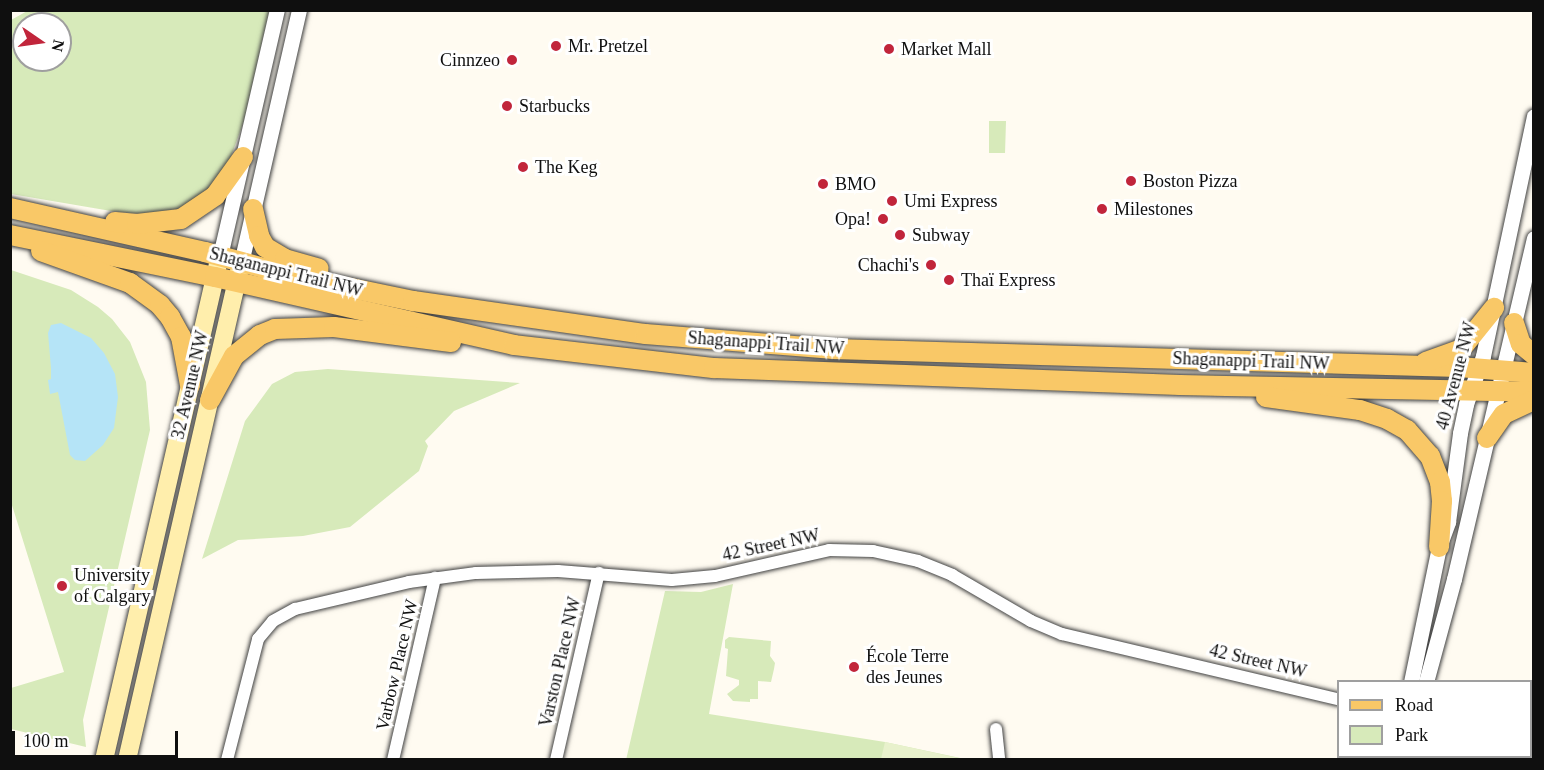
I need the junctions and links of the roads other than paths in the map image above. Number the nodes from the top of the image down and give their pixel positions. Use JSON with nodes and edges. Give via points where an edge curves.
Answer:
{"nodes":[{"id":1,"x":276,"y":10,"type":"edge"},
{"id":2,"x":299,"y":10,"type":"edge"},
{"id":3,"x":1533,"y":116,"type":"edge"},
{"id":4,"x":243,"y":157,"type":"junction"},
{"id":5,"x":12,"y":208,"type":"edge"},
{"id":6,"x":254,"y":209,"type":"junction"},
{"id":7,"x":10,"y":237,"type":"edge"},
{"id":8,"x":1533,"y":238,"type":"edge"},
{"id":9,"x":220,"y":256,"type":"junction"},
{"id":10,"x":239,"y":272,"type":"junction"},
{"id":11,"x":215,"y":277,"type":"junction"},
{"id":12,"x":1494,"y":308,"type":"junction"},
{"id":13,"x":480,"y":310,"type":"junction"},
{"id":14,"x":1514,"y":322,"type":"junction"},
{"id":15,"x":514,"y":345,"type":"junction"},
{"id":16,"x":1533,"y":356,"type":"edge"},
{"id":17,"x":1416,"y":366,"type":"junction"},
{"id":18,"x":1479,"y":369,"type":"junction"},
{"id":19,"x":1502,"y":371,"type":"junction"},
{"id":20,"x":1533,"y":373,"type":"edge"},
{"id":21,"x":190,"y":385,"type":"junction"},
{"id":22,"x":1180,"y":385,"type":"junction"},
{"id":23,"x":1472,"y":390,"type":"junction"},
{"id":24,"x":1497,"y":391,"type":"junction"},
{"id":25,"x":1533,"y":392,"type":"edge"},
{"id":26,"x":210,"y":400,"type":"junction"},
{"id":27,"x":1533,"y":400,"type":"edge"},
{"id":28,"x":1487,"y":438,"type":"junction"},
{"id":29,"x":1439,"y":547,"type":"junction"},
{"id":30,"x":599,"y":573,"type":"junction"},
{"id":31,"x":435,"y":578,"type":"junction"},
{"id":32,"x":1411,"y":680,"type":"edge"},
{"id":33,"x":1426,"y":680,"type":"edge"},
{"id":34,"x":1337,"y":699,"type":"edge"},
{"id":35,"x":996,"y":729,"type":"dead end"},
{"id":36,"x":104,"y":759,"type":"edge"},
{"id":37,"x":127,"y":759,"type":"edge"},
{"id":38,"x":227,"y":759,"type":"edge"},
{"id":39,"x":393,"y":759,"type":"edge"},
{"id":40,"x":556,"y":759,"type":"edge"},
{"id":41,"x":999,"y":759,"type":"edge"}],
"edges":[{"from":1,"to":4,"type":"street","name":"32 Avenue NW"},
{"from":2,"to":6,"type":"street","name":"32 Avenue NW"},
{"from":3,"to":12,"type":"street","name":"40 Avenue NW"},
{"from":4,"to":5,"type":"main road","via":[[215,196],[180,219],[137,224],[36,208]]},
{"from":4,"to":9,"type":"street","name":"32 Avenue NW"},
{"from":5,"to":9,"type":"main road","name":"Shaganappi Trail NW"},
{"from":6,"to":10,"type":"street","name":"32 Avenue NW"},
{"from":6,"to":13,"type":"main road","via":[[259,236],[272,254],[302,265],[463,298]]},
{"from":7,"to":11,"type":"main road","name":"Shaganappi Trail NW"},
{"from":7,"to":21,"type":"main road","via":[[112,275],[160,305],[176,326]]},
{"from":8,"to":14,"type":"street"},
{"from":9,"to":10,"type":"main road","name":"Shaganappi Trail NW"},
{"from":9,"to":11,"type":"main road","name":"32 Avenue NW"},
{"from":10,"to":11,"type":"main road","name":"Shaganappi Trail NW"},
{"from":10,"to":13,"type":"main road","name":"Shaganappi Trail NW"},
{"from":10,"to":15,"type":"main road","name":"Shaganappi Trail NW"},
{"from":10,"to":26,"type":"main road","name":"32 Avenue NW"},
{"from":11,"to":21,"type":"main road","name":"32 Avenue NW"},
{"from":12,"to":17,"type":"main road","via":[[1461,349]]},
{"from":12,"to":18,"type":"street","name":"40 Avenue NW"},
{"from":13,"to":17,"type":"main road","name":"Shaganappi Trail NW","via":[[636,333],[788,346]]},
{"from":14,"to":16,"type":"main road","via":[[1521,344]]},
{"from":14,"to":19,"type":"street"},
{"from":15,"to":22,"type":"main road","name":"Shaganappi Trail NW","via":[[714,368]]},
{"from":15,"to":26,"type":"main road","via":[[501,348],[333,327],[275,329],[260,335],[234,356]]},
{"from":17,"to":18,"type":"main road","name":"Shaganappi Trail NW"},
{"from":18,"to":19,"type":"main road","name":"Shaganappi Trail NW"},
{"from":18,"to":23,"type":"street","name":"40 Avenue NW"},
{"from":19,"to":20,"type":"main road","name":"Shaganappi Trail NW"},
{"from":19,"to":24,"type":"street"},
{"from":21,"to":36,"type":"main road","name":"32 Avenue NW"},
{"from":22,"to":23,"type":"main road","name":"Shaganappi Trail NW"},
{"from":22,"to":29,"type":"main road","via":[[1360,410],[1397,424],[1424,448],[1436,470],[1442,501]]},
{"from":23,"to":24,"type":"main road","name":"Shaganappi Trail NW"},
{"from":23,"to":29,"type":"street","name":"40 Avenue NW","via":[[1455,457],[1448,522]]},
{"from":24,"to":25,"type":"main road","name":"Shaganappi Trail NW"},
{"from":24,"to":28,"type":"street"},
{"from":26,"to":37,"type":"main road","name":"32 Avenue NW"},
{"from":27,"to":28,"type":"main road","via":[[1504,414]]},
{"from":28,"to":33,"type":"street","via":[[1445,618]]},
{"from":29,"to":32,"type":"street","name":"40 Avenue NW"},
{"from":30,"to":31,"type":"street","name":"42 Street NW","via":[[512,571]]},
{"from":30,"to":34,"type":"street","name":"42 Street NW","via":[[672,580],[715,576],[816,552],[893,554],[952,575],[1031,621],[1062,634]]},
{"from":30,"to":40,"type":"street","name":"Varston Place NW"},
{"from":31,"to":38,"type":"street","name":"42 Street NW","via":[[295,609],[267,626],[254,650]]},
{"from":31,"to":39,"type":"street","name":"Varbow Place NW"},
{"from":35,"to":41,"type":"street"}]}
